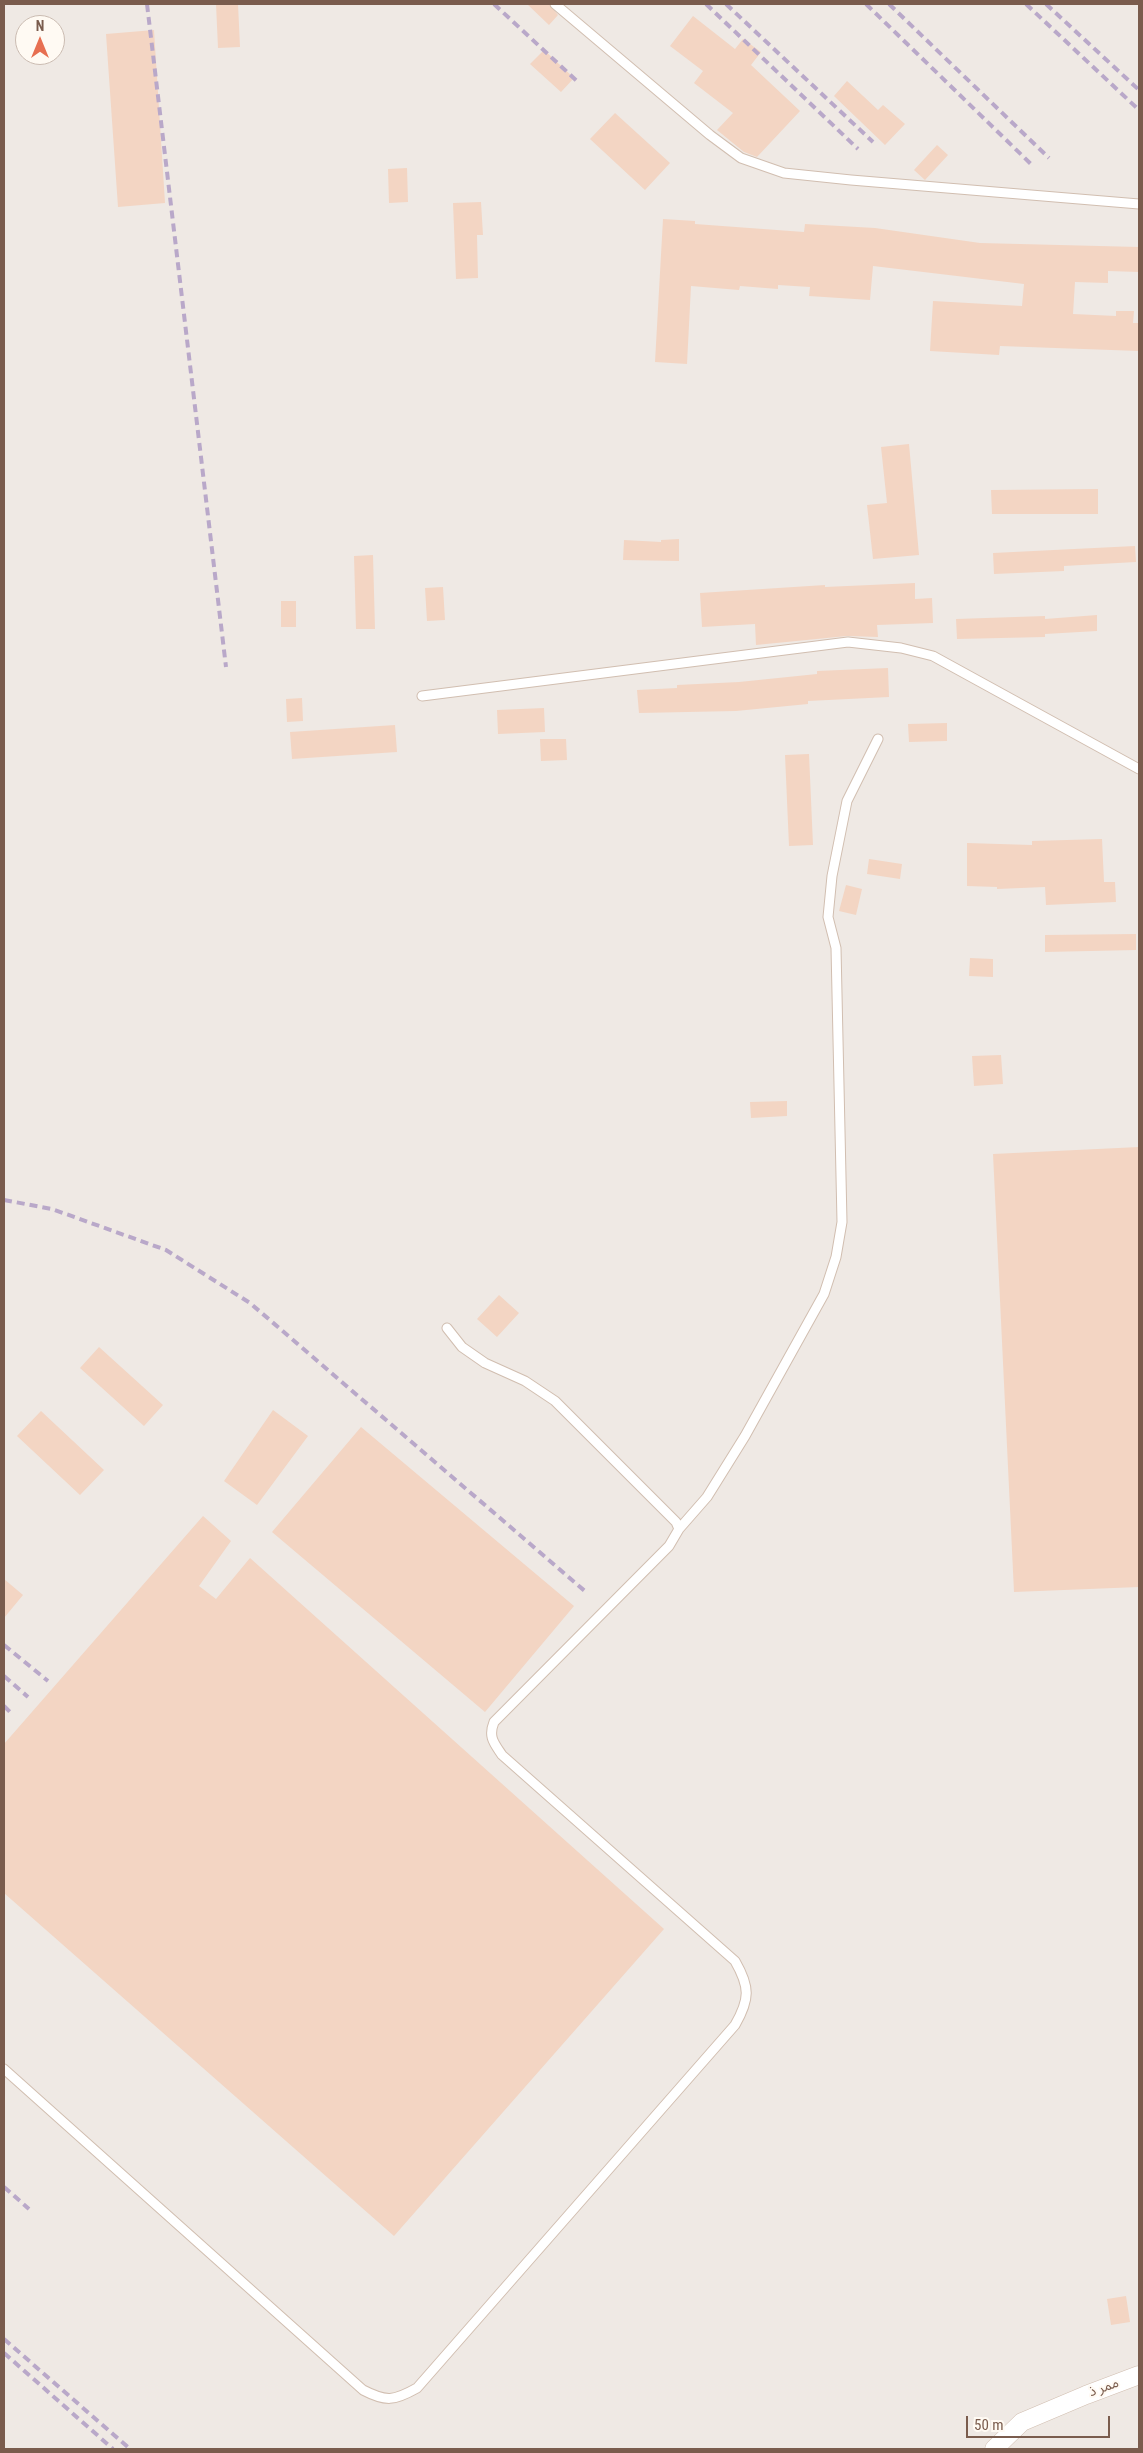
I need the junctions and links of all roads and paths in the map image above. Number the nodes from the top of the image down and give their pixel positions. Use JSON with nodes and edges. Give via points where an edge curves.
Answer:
{"nodes":[{"id":1,"x":554,"y":4,"type":"edge"},
{"id":2,"x":1139,"y":204,"type":"edge"},
{"id":3,"x":422,"y":696,"type":"dead end"},
{"id":4,"x":878,"y":739,"type":"dead end"},
{"id":5,"x":1139,"y":769,"type":"edge"},
{"id":6,"x":447,"y":1328,"type":"dead end"},
{"id":7,"x":678,"y":1529,"type":"junction"},
{"id":8,"x":4,"y":2069,"type":"edge"},
{"id":9,"x":1139,"y":2375,"type":"edge"},
{"id":10,"x":994,"y":2449,"type":"edge"}],
"edges":[{"from":1,"to":2,"type":"lane","via":[[741,158],[804,175]]},
{"from":3,"to":5,"type":"lane","via":[[848,642],[901,648],[934,656]]},
{"from":4,"to":7,"type":"lane","via":[[847,801],[828,917],[836,948],[842,1222],[836,1258],[824,1294],[745,1436],[707,1497]]},
{"from":6,"to":7,"type":"lane","via":[[462,1346],[484,1363],[525,1381],[555,1401],[676,1522]]},
{"from":7,"to":8,"type":"lane","via":[[669,1546],[494,1722],[491,1740],[502,1755],[735,1961],[746,1981],[745,2007],[735,2025],[417,2388],[399,2398],[381,2399],[363,2390]]},
{"from":9,"to":10,"type":"street","name":"ممر ذ","via":[[1022,2422]]}]}
